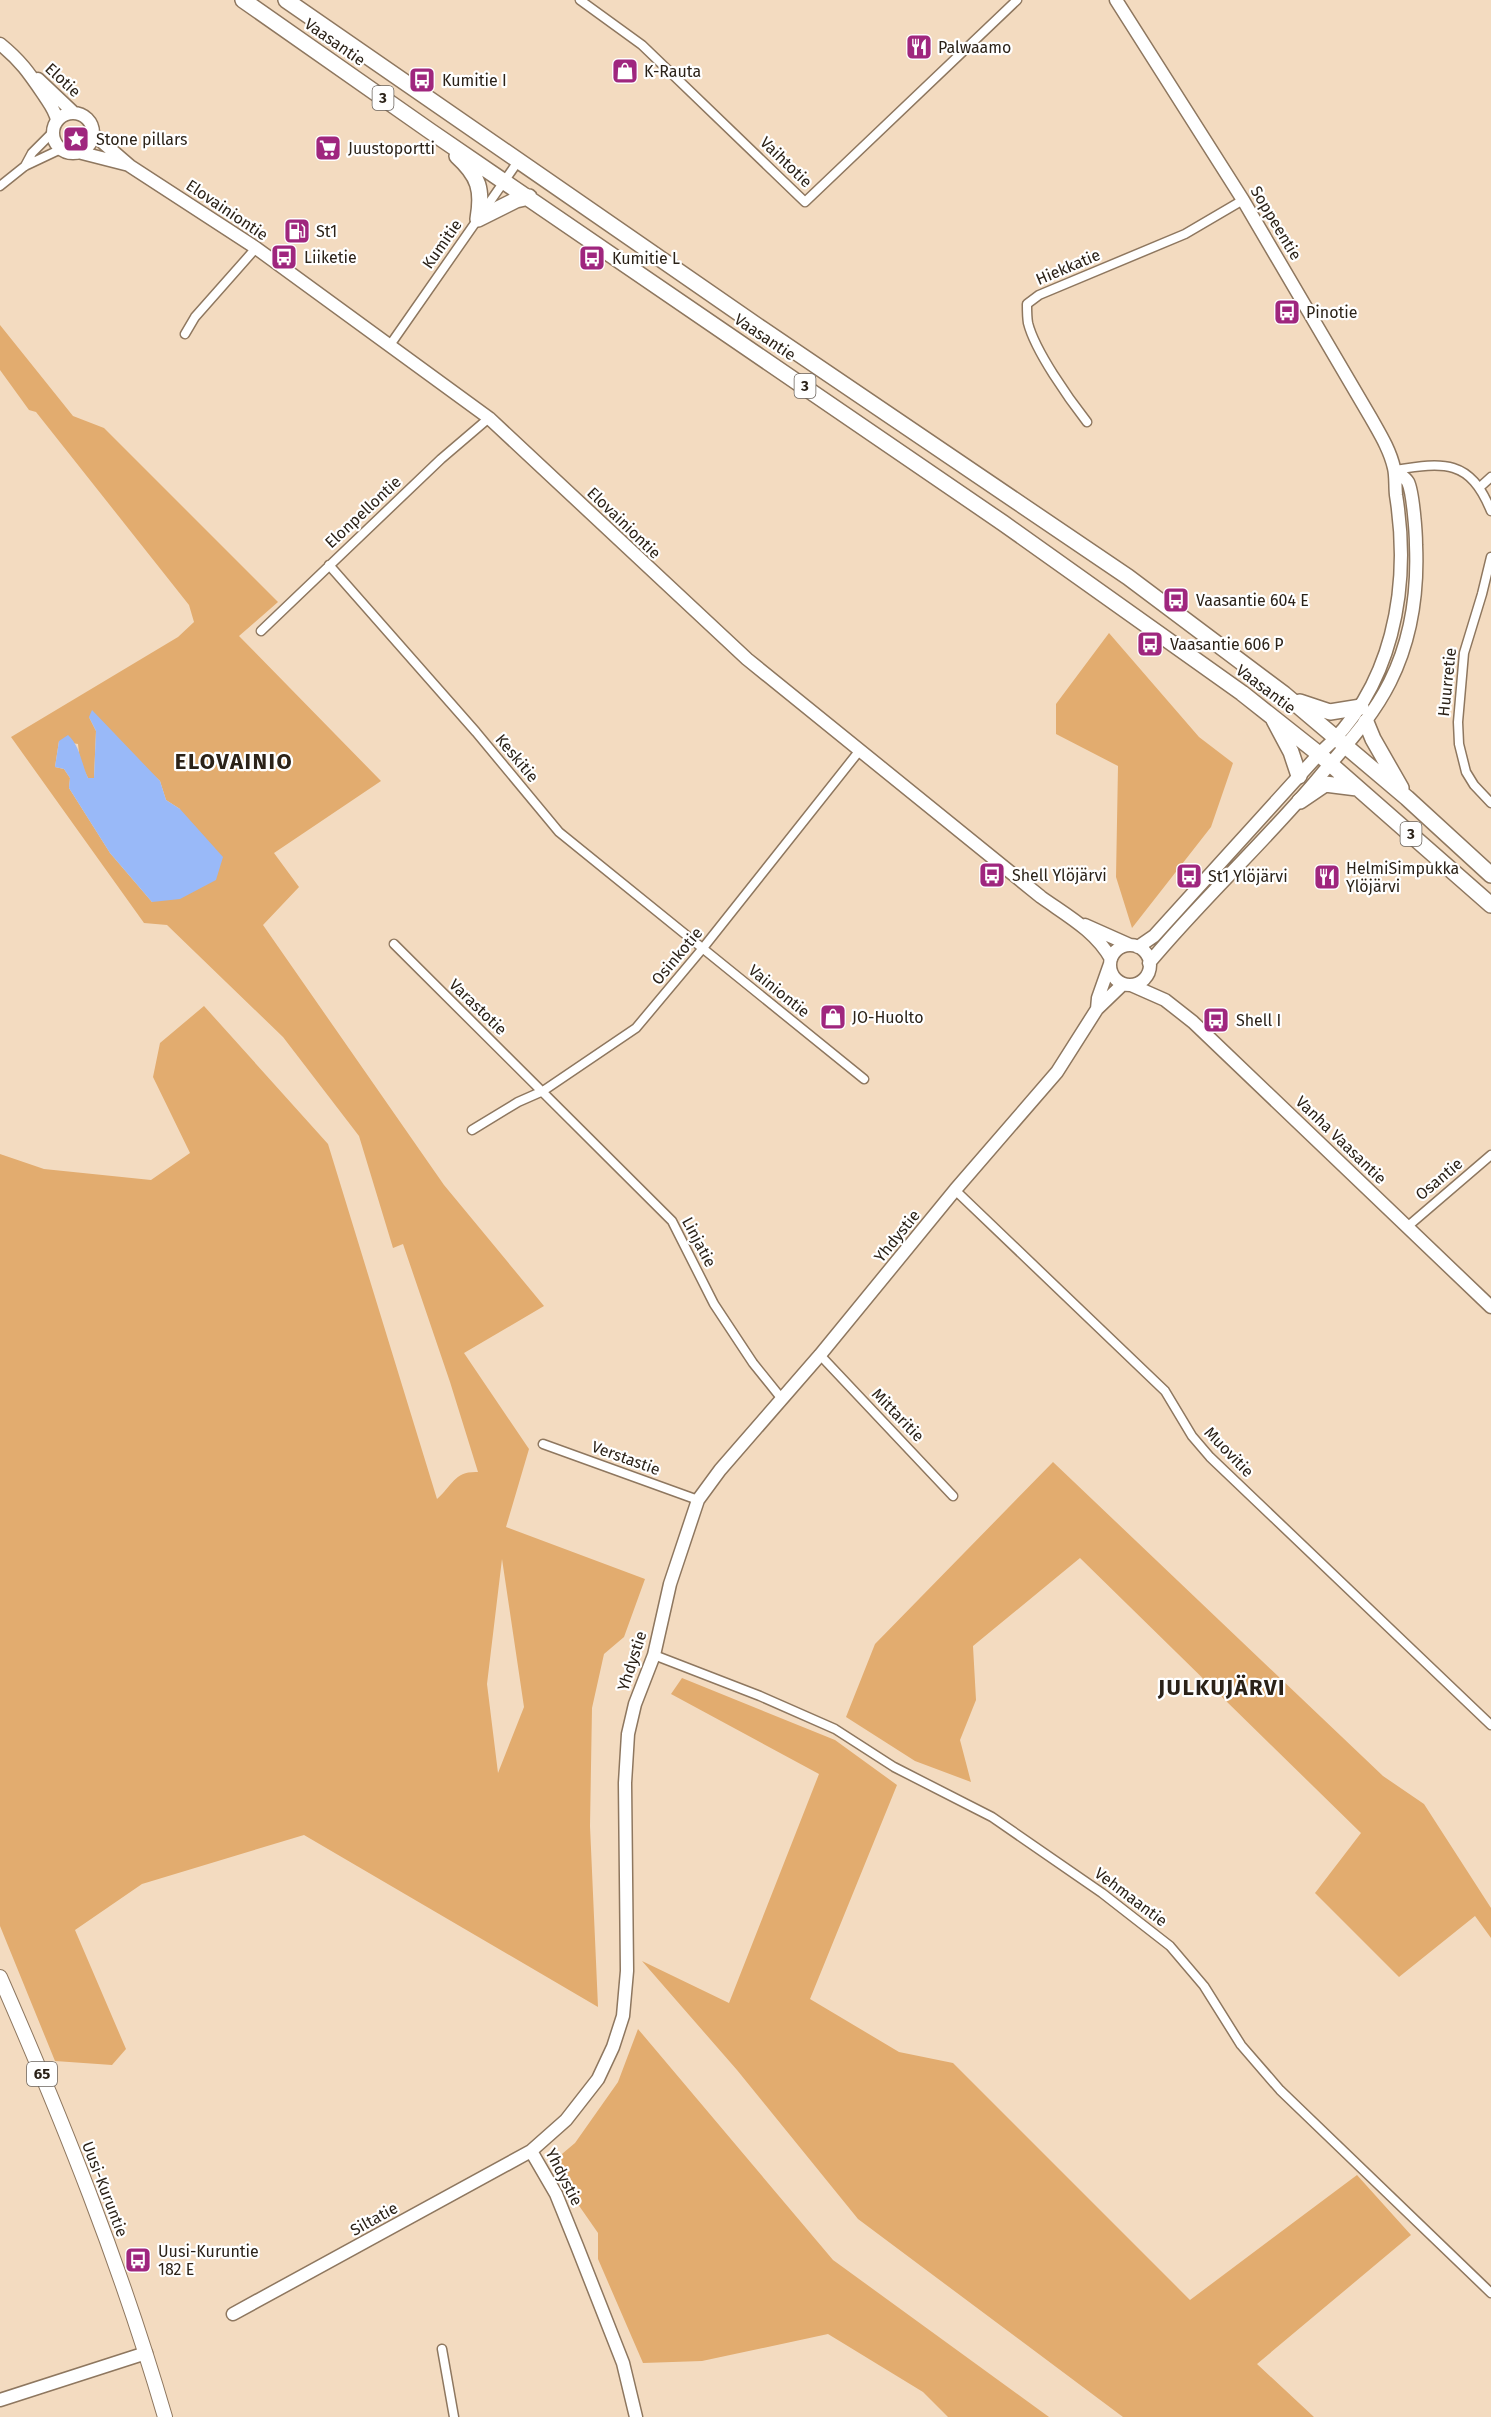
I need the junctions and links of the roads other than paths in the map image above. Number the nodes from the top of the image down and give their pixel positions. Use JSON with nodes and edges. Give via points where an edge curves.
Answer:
{"nodes":[{"id":1,"x":243,"y":0,"type":"edge"},
{"id":2,"x":286,"y":0,"type":"edge"},
{"id":3,"x":580,"y":0,"type":"edge"},
{"id":4,"x":1017,"y":0,"type":"edge"},
{"id":5,"x":1116,"y":0,"type":"edge"},
{"id":6,"x":0,"y":44,"type":"edge"},
{"id":7,"x":30,"y":72,"type":"junction"},
{"id":8,"x":74,"y":113,"type":"junction"},
{"id":9,"x":55,"y":126,"type":"junction"},
{"id":10,"x":430,"y":131,"type":"junction"},
{"id":11,"x":93,"y":134,"type":"junction"},
{"id":12,"x":61,"y":149,"type":"junction"},
{"id":13,"x":78,"y":152,"type":"junction"},
{"id":14,"x":519,"y":160,"type":"junction"},
{"id":15,"x":26,"y":166,"type":"junction"},
{"id":16,"x":130,"y":166,"type":"junction"},
{"id":17,"x":505,"y":180,"type":"junction"},
{"id":18,"x":0,"y":186,"type":"edge"},
{"id":19,"x":529,"y":196,"type":"junction"},
{"id":20,"x":1243,"y":200,"type":"junction"},
{"id":21,"x":477,"y":219,"type":"junction"},
{"id":22,"x":256,"y":248,"type":"junction"},
{"id":23,"x":185,"y":334,"type":"dead end"},
{"id":24,"x":390,"y":345,"type":"junction"},
{"id":25,"x":489,"y":418,"type":"junction"},
{"id":26,"x":1087,"y":422,"type":"dead end"},
{"id":27,"x":1395,"y":470,"type":"junction"},
{"id":28,"x":1491,"y":477,"type":"edge"},
{"id":29,"x":1480,"y":487,"type":"junction"},
{"id":30,"x":1491,"y":511,"type":"edge"},
{"id":31,"x":1491,"y":557,"type":"edge"},
{"id":32,"x":329,"y":565,"type":"junction"},
{"id":33,"x":261,"y":631,"type":"dead end"},
{"id":34,"x":1284,"y":694,"type":"junction"},
{"id":35,"x":1364,"y":714,"type":"junction"},
{"id":36,"x":1271,"y":715,"type":"junction"},
{"id":37,"x":1341,"y":743,"type":"junction"},
{"id":38,"x":860,"y":750,"type":"junction"},
{"id":39,"x":1325,"y":759,"type":"junction"},
{"id":40,"x":1299,"y":776,"type":"junction"},
{"id":41,"x":1359,"y":788,"type":"junction"},
{"id":42,"x":1407,"y":798,"type":"junction"},
{"id":43,"x":1300,"y":801,"type":"junction"},
{"id":44,"x":1491,"y":803,"type":"edge"},
{"id":45,"x":1491,"y":874,"type":"edge"},
{"id":46,"x":1491,"y":905,"type":"edge"},
{"id":47,"x":1081,"y":924,"type":"junction"},
{"id":48,"x":394,"y":944,"type":"dead end"},
{"id":49,"x":1134,"y":946,"type":"junction"},
{"id":50,"x":703,"y":948,"type":"junction"},
{"id":51,"x":1111,"y":961,"type":"junction"},
{"id":52,"x":1149,"y":968,"type":"junction"},
{"id":53,"x":1127,"y":984,"type":"junction"},
{"id":54,"x":1165,"y":1000,"type":"junction"},
{"id":55,"x":1097,"y":1009,"type":"junction"},
{"id":56,"x":864,"y":1079,"type":"dead end"},
{"id":57,"x":543,"y":1091,"type":"junction"},
{"id":58,"x":472,"y":1130,"type":"dead end"},
{"id":59,"x":1491,"y":1155,"type":"edge"},
{"id":60,"x":955,"y":1190,"type":"junction"},
{"id":61,"x":1407,"y":1227,"type":"junction"},
{"id":62,"x":1491,"y":1306,"type":"edge"},
{"id":63,"x":820,"y":1355,"type":"junction"},
{"id":64,"x":782,"y":1399,"type":"junction"},
{"id":65,"x":543,"y":1444,"type":"dead end"},
{"id":66,"x":953,"y":1496,"type":"dead end"},
{"id":67,"x":698,"y":1500,"type":"junction"},
{"id":68,"x":654,"y":1655,"type":"junction"},
{"id":69,"x":1491,"y":1725,"type":"edge"},
{"id":70,"x":0,"y":1977,"type":"edge"},
{"id":71,"x":531,"y":2151,"type":"junction"},
{"id":72,"x":1491,"y":2293,"type":"edge"},
{"id":73,"x":233,"y":2314,"type":"dead end"},
{"id":74,"x":442,"y":2349,"type":"dead end"},
{"id":75,"x":146,"y":2353,"type":"junction"},
{"id":76,"x":0,"y":2400,"type":"edge"},
{"id":77,"x":165,"y":2417,"type":"edge"},
{"id":78,"x":454,"y":2417,"type":"edge"},
{"id":79,"x":636,"y":2417,"type":"edge"}],
"edges":[{"from":1,"to":10,"type":"highway","name":"Vaasantie","number":"3"},
{"from":2,"to":14,"type":"highway","name":"Vaasantie","number":"3"},
{"from":3,"to":4,"type":"street","name":"Vaihtotie","via":[[642,45],[805,202]]},
{"from":5,"to":20,"type":"main road","name":"Soppeentie"},
{"from":6,"to":7,"type":"main road","name":"Elotie"},
{"from":7,"to":8,"type":"main road","name":"Elotie"},
{"from":7,"to":9,"type":"main road","name":"Elotie","via":[[53,108]]},
{"from":8,"to":9,"type":"main road","via":[[65,114]]},
{"from":8,"to":11,"type":"main road","via":[[88,120]]},
{"from":9,"to":12,"type":"main road","via":[[55,141]]},
{"from":9,"to":15,"type":"street"},
{"from":10,"to":17,"type":"highway","name":"Vaasantie","number":"3"},
{"from":10,"to":21,"type":"highway","via":[[474,174],[481,198]]},
{"from":11,"to":13,"type":"main road","via":[[88,145]]},
{"from":11,"to":16,"type":"main road","name":"Elovainiontie"},
{"from":12,"to":13,"type":"main road"},
{"from":12,"to":15,"type":"street"},
{"from":13,"to":16,"type":"main road","name":"Elovainiontie"},
{"from":14,"to":17,"type":"street","name":"Kumitie"},
{"from":14,"to":34,"type":"highway","name":"Vaasantie","number":"3","via":[[1128,577]]},
{"from":15,"to":18,"type":"street"},
{"from":16,"to":22,"type":"main road","name":"Elovainiontie"},
{"from":17,"to":19,"type":"highway","name":"Vaasantie","number":"3"},
{"from":17,"to":21,"type":"street","name":"Kumitie"},
{"from":19,"to":21,"type":"highway"},
{"from":19,"to":36,"type":"highway","name":"Vaasantie","number":"3","via":[[1003,523]]},
{"from":20,"to":26,"type":"street","name":"Hiekkatie","via":[[1185,234],[1039,295],[1027,304],[1028,324],[1040,350],[1065,394]]},
{"from":20,"to":27,"type":"main road","name":"Soppeentie","via":[[1358,393]]},
{"from":21,"to":24,"type":"street","name":"Kumitie"},
{"from":22,"to":23,"type":"street","via":[[195,317]]},
{"from":22,"to":24,"type":"main road","name":"Elovainiontie"},
{"from":24,"to":25,"type":"main road","name":"Elovainiontie"},
{"from":25,"to":32,"type":"street","name":"Elonpellontie"},
{"from":25,"to":38,"type":"main road","name":"Elovainiontie","via":[[708,625]]},
{"from":27,"to":29,"type":"street","via":[[1423,465],[1458,469]]},
{"from":27,"to":35,"type":"main road","name":"Soppeentie","via":[[1402,576],[1389,642]]},
{"from":28,"to":29,"type":"street"},
{"from":29,"to":30,"type":"street"},
{"from":31,"to":44,"type":"street","name":"Huurretie","via":[[1464,652],[1458,722],[1466,772]]},
{"from":32,"to":33,"type":"street","name":"Elonpellontie"},
{"from":32,"to":50,"type":"street","name":"Keskitie","via":[[559,832]]},
{"from":34,"to":35,"type":"highway","via":[[1314,709]]},
{"from":34,"to":37,"type":"highway","name":"Vaasantie","number":"3"},
{"from":35,"to":37,"type":"main road","name":"Soppeentie"},
{"from":35,"to":42,"type":"highway","via":[[1383,760]]},
{"from":36,"to":39,"type":"highway","name":"Vaasantie","number":"3"},
{"from":36,"to":40,"type":"highway"},
{"from":37,"to":39,"type":"main road","name":"Soppeentie"},
{"from":37,"to":42,"type":"highway","name":"Vaasantie","number":"3"},
{"from":38,"to":47,"type":"main road","name":"Elovainiontie","via":[[1041,897]]},
{"from":38,"to":50,"type":"street","name":"Osinkotie"},
{"from":39,"to":40,"type":"main road"},
{"from":39,"to":41,"type":"highway","name":"Vaasantie","number":"3"},
{"from":39,"to":43,"type":"main road"},
{"from":40,"to":49,"type":"main road","via":[[1154,936]]},
{"from":41,"to":43,"type":"highway","via":[[1326,784]]},
{"from":41,"to":46,"type":"highway","name":"Vaasantie","number":"3"},
{"from":42,"to":45,"type":"highway","name":"Vaasantie","number":"3"},
{"from":43,"to":52,"type":"main road"},
{"from":47,"to":49,"type":"main road","name":"Elovainiontie"},
{"from":47,"to":51,"type":"main road","name":"Elovainiontie","via":[[1107,950]]},
{"from":48,"to":57,"type":"street","name":"Varastotie"},
{"from":49,"to":51,"type":"main road","via":[[1117,950]]},
{"from":49,"to":52,"type":"main road","via":[[1146,954]]},
{"from":50,"to":56,"type":"street","name":"Vainiontie"},
{"from":50,"to":57,"type":"street","name":"Osinkotie","via":[[636,1028]]},
{"from":51,"to":53,"type":"main road","via":[[1114,978]]},
{"from":51,"to":55,"type":"main road","name":"Yhdystie"},
{"from":52,"to":53,"type":"main road","via":[[1142,980]]},
{"from":52,"to":54,"type":"main road","name":"Vanha Vaasantie"},
{"from":53,"to":54,"type":"main road","name":"Vanha Vaasantie"},
{"from":53,"to":55,"type":"main road","name":"Yhdystie"},
{"from":54,"to":61,"type":"main road","name":"Vanha Vaasantie","via":[[1213,1040]]},
{"from":55,"to":60,"type":"main road","name":"Yhdystie","via":[[1057,1072]]},
{"from":57,"to":58,"type":"street","name":"Osinkotie"},
{"from":57,"to":64,"type":"street","name":"Linjatie","via":[[672,1221],[714,1304]]},
{"from":59,"to":61,"type":"street","name":"Osantie"},
{"from":60,"to":63,"type":"main road","name":"Yhdystie"},
{"from":60,"to":69,"type":"street","name":"Muovitie","via":[[1165,1391],[1192,1436],[1210,1457]]},
{"from":61,"to":62,"type":"main road","name":"Vanha Vaasantie"},
{"from":63,"to":64,"type":"main road","name":"Yhdystie"},
{"from":63,"to":66,"type":"street","name":"Mittaritie"},
{"from":64,"to":67,"type":"main road","name":"Yhdystie"},
{"from":65,"to":67,"type":"street","name":"Verstastie"},
{"from":67,"to":68,"type":"main road","name":"Yhdystie","via":[[670,1584]]},
{"from":68,"to":71,"type":"main road","name":"Yhdystie","via":[[628,1734],[627,1971],[623,2016],[598,2079],[566,2120]]},
{"from":68,"to":72,"type":"street","name":"Vehmaantie","via":[[835,1729],[894,1767],[992,1816],[1101,1893],[1170,1946],[1204,1986],[1241,2045],[1280,2090]]},
{"from":70,"to":75,"type":"main road","name":"Uusi-Kuruntie","number":"65","via":[[55,2105]]},
{"from":71,"to":73,"type":"main road","name":"Siltatie"},
{"from":71,"to":79,"type":"main road","name":"Yhdystie","via":[[577,2246],[623,2363]]},
{"from":74,"to":78,"type":"street"},
{"from":75,"to":76,"type":"main road"},
{"from":75,"to":77,"type":"main road","name":"Uusi-Kuruntie","number":"65"}]}
